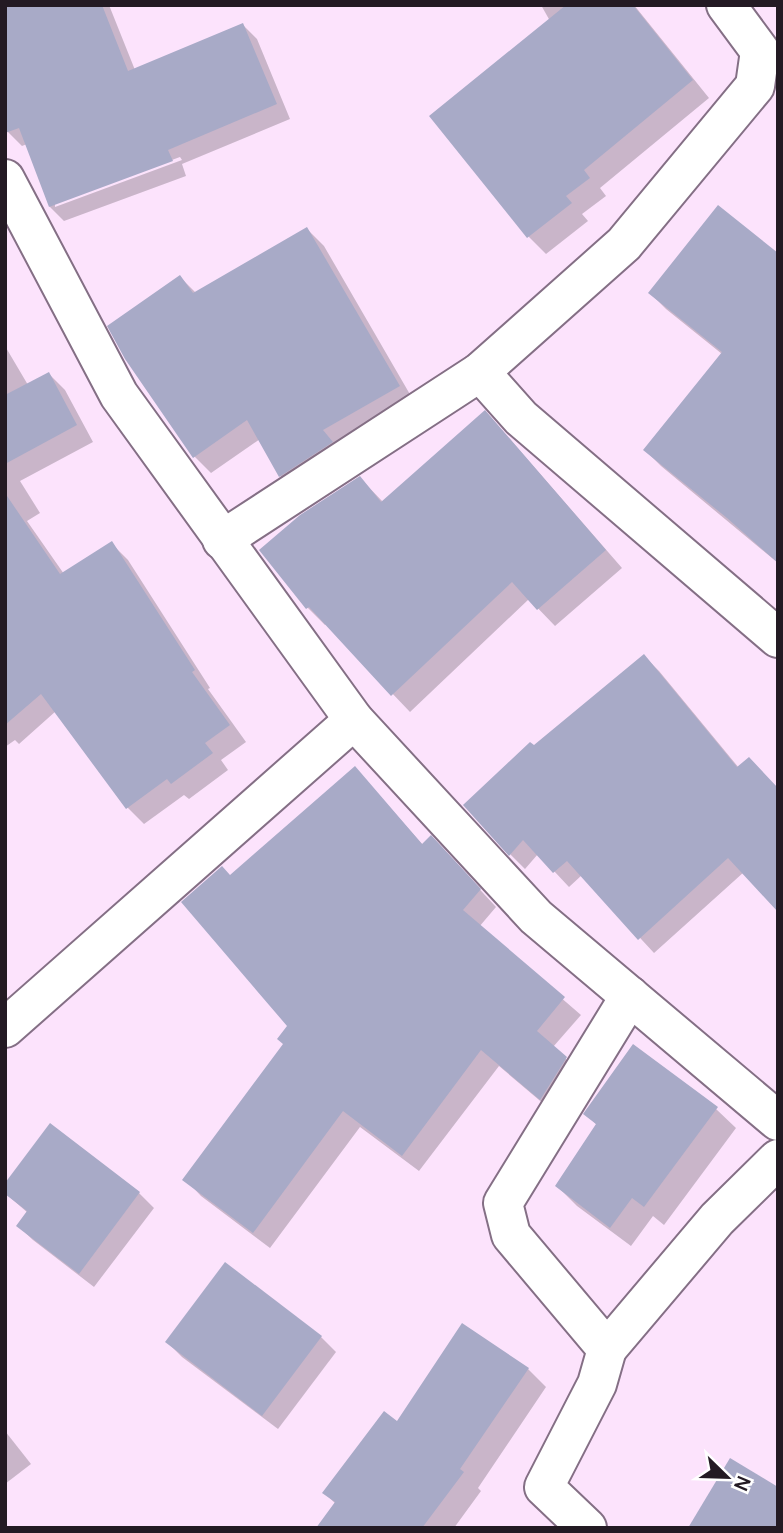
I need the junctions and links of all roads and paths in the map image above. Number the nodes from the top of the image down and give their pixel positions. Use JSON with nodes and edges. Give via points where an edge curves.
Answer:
{"nodes":[{"id":1,"x":726,"y":5,"type":"edge"},
{"id":2,"x":5,"y":179,"type":"edge"},
{"id":3,"x":480,"y":372,"type":"junction"},
{"id":4,"x":222,"y":540,"type":"junction"},
{"id":5,"x":778,"y":638,"type":"edge"},
{"id":6,"x":354,"y":720,"type":"junction"},
{"id":7,"x":630,"y":996,"type":"junction"},
{"id":8,"x":5,"y":1028,"type":"edge"},
{"id":9,"x":778,"y":1121,"type":"edge"},
{"id":10,"x":778,"y":1159,"type":"edge"},
{"id":11,"x":607,"y":1349,"type":"junction"},
{"id":12,"x":587,"y":1528,"type":"edge"}],
"edges":[{"from":1,"to":3,"type":"street","via":[[760,51],[755,86],[624,244]]},
{"from":2,"to":4,"type":"street","via":[[119,395]]},
{"from":3,"to":4,"type":"street"},
{"from":3,"to":5,"type":"street","via":[[521,418]]},
{"from":4,"to":6,"type":"street"},
{"from":6,"to":7,"type":"street","via":[[536,917]]},
{"from":6,"to":8,"type":"street"},
{"from":7,"to":9,"type":"street"},
{"from":7,"to":11,"type":"street","via":[[503,1203],[511,1235]]},
{"from":10,"to":11,"type":"street","via":[[717,1219]]},
{"from":11,"to":12,"type":"street","via":[[597,1384],[544,1487]]}]}
